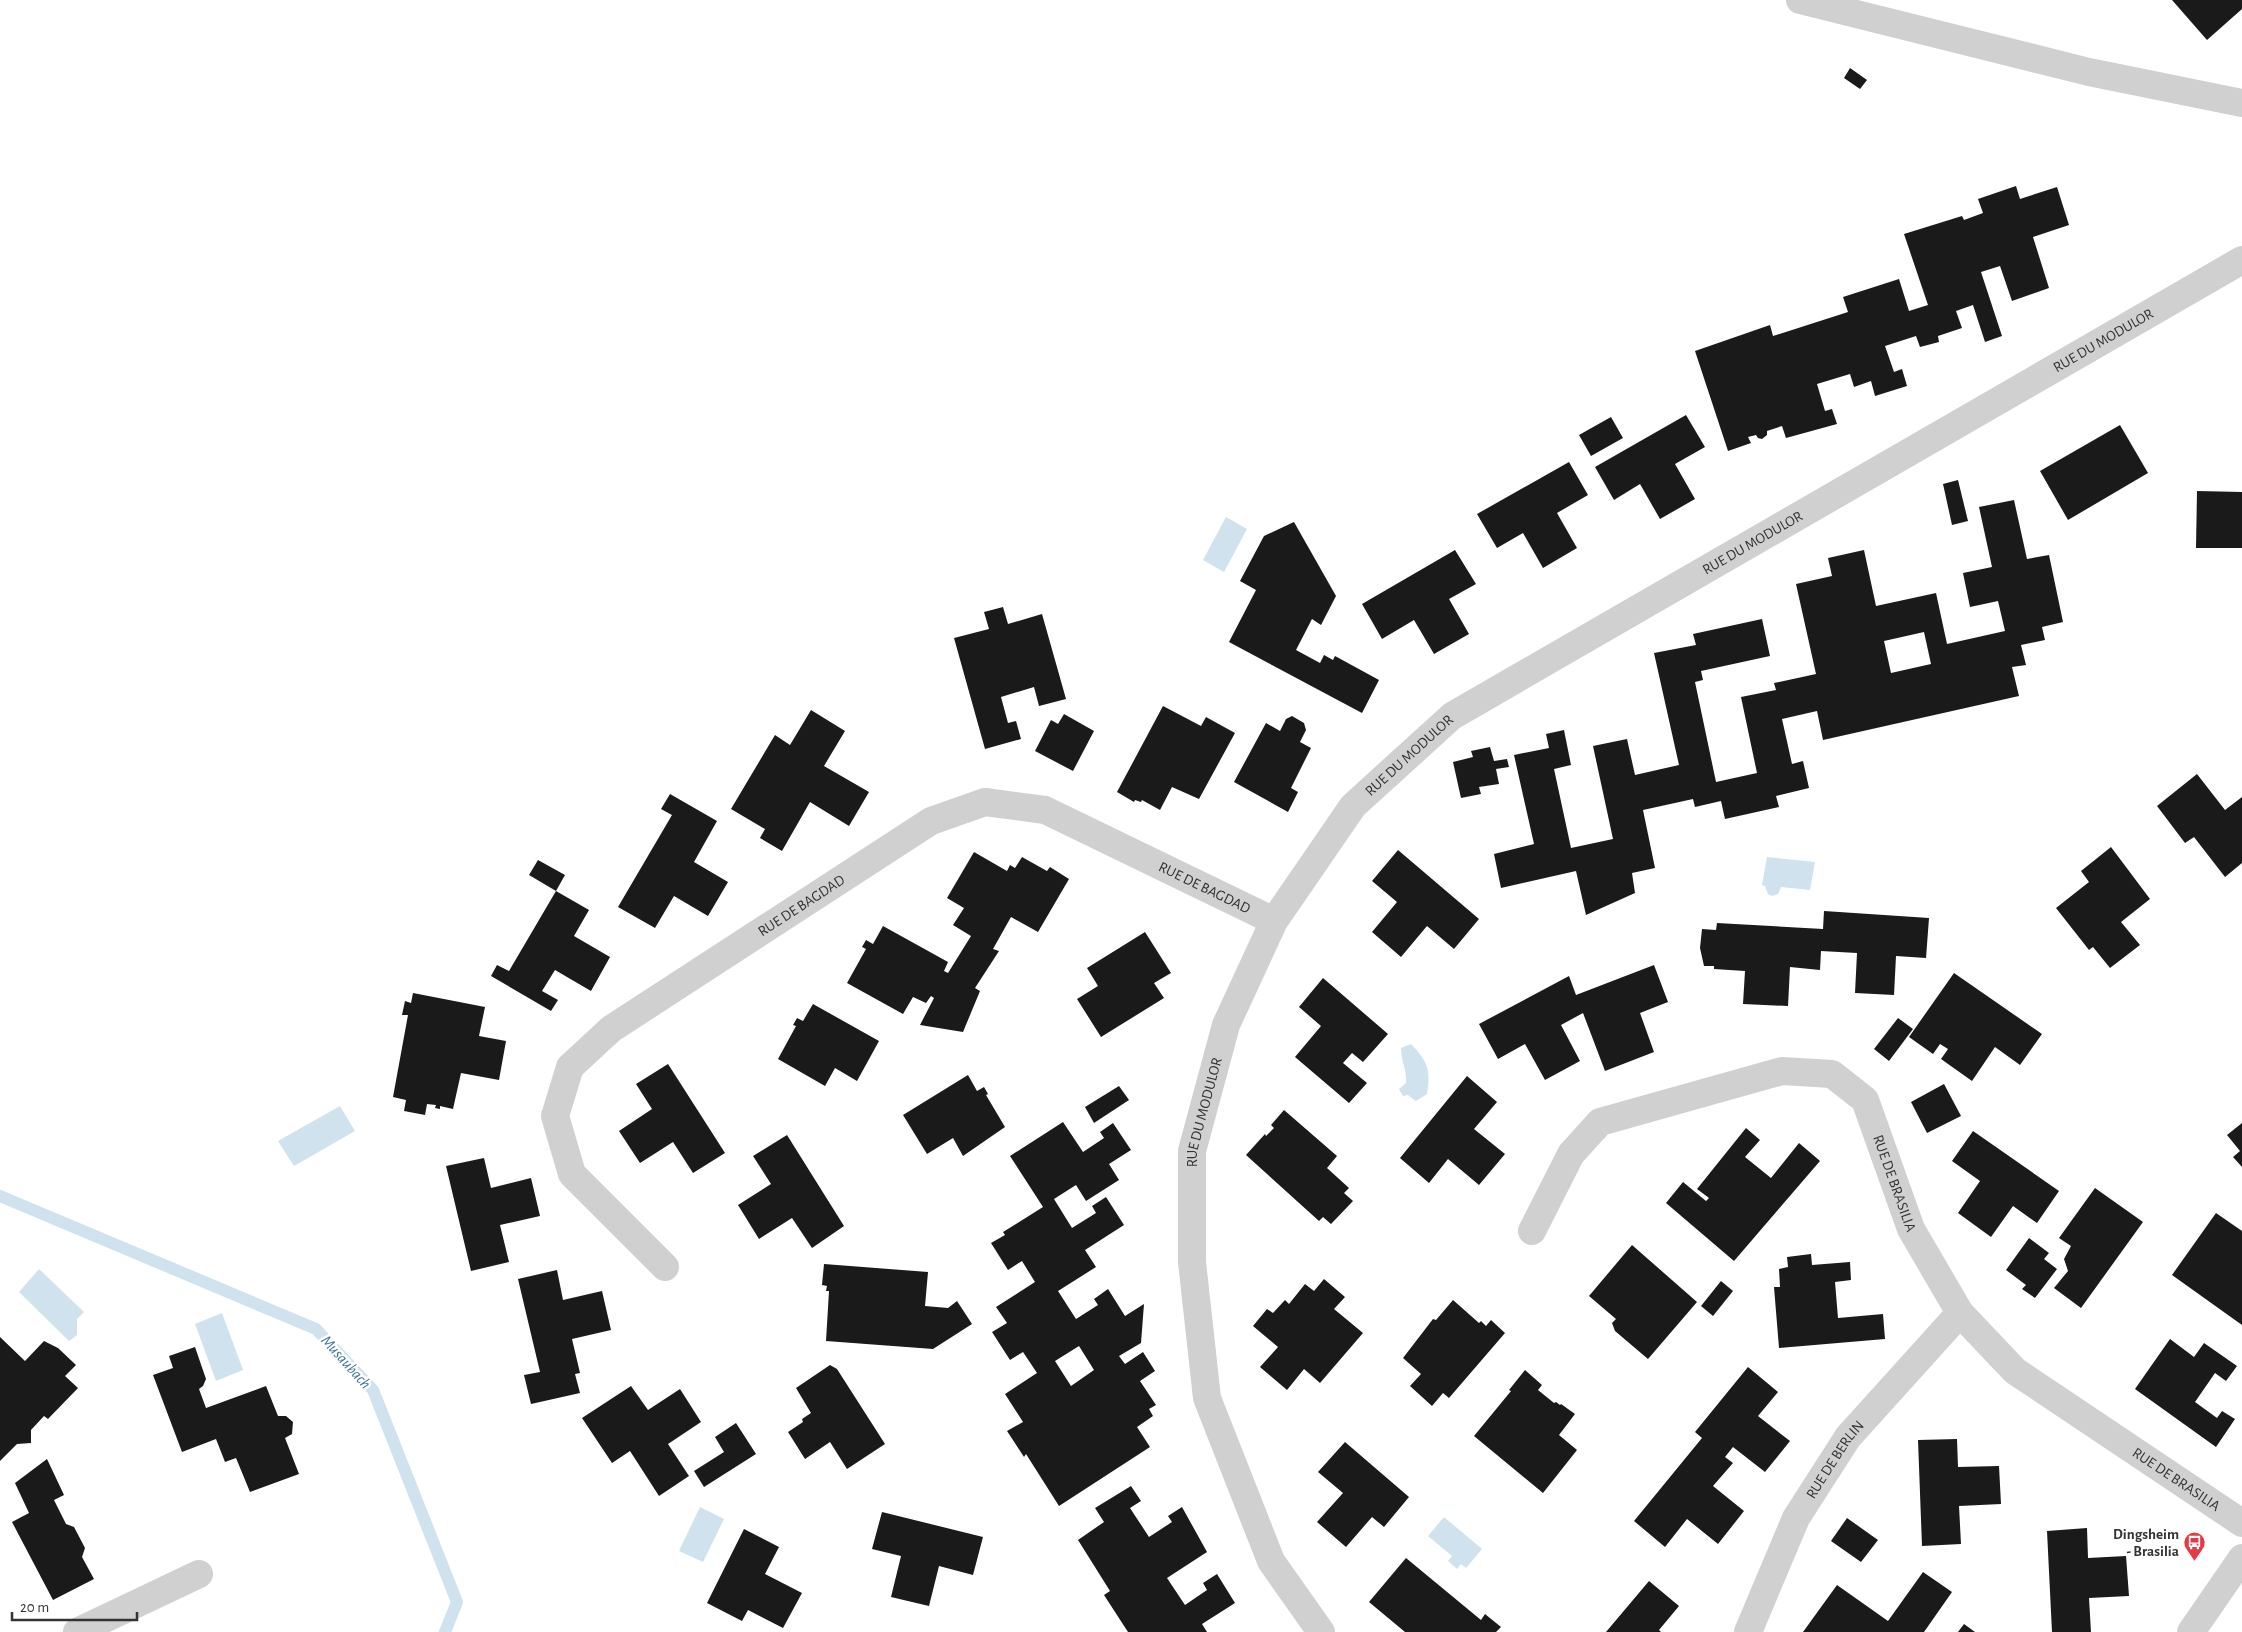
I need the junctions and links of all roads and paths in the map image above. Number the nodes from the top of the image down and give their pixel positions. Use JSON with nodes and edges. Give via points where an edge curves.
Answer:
{"nodes":[{"id":1,"x":1800,"y":0,"type":"edge"},
{"id":2,"x":2242,"y":103,"type":"edge"},
{"id":3,"x":2242,"y":260,"type":"edge"},
{"id":4,"x":1274,"y":921,"type":"junction"},
{"id":5,"x":1532,"y":1231,"type":"dead end"},
{"id":6,"x":665,"y":1267,"type":"dead end"},
{"id":7,"x":1960,"y":1313,"type":"junction"},
{"id":8,"x":2242,"y":1523,"type":"edge"},
{"id":9,"x":2242,"y":1558,"type":"edge"},
{"id":10,"x":199,"y":1574,"type":"dead end"},
{"id":11,"x":77,"y":1632,"type":"edge"},
{"id":12,"x":1320,"y":1632,"type":"edge"},
{"id":13,"x":1748,"y":1632,"type":"edge"},
{"id":14,"x":2191,"y":1632,"type":"edge"}],
"edges":[{"from":1,"to":2,"type":"street","via":[[2089,72]]},
{"from":3,"to":4,"type":"street","name":"RUE DU MODULOR","via":[[1452,716],[1353,806]]},
{"from":4,"to":6,"type":"street","name":"RUE DE BAGDAD","via":[[1045,810],[985,802],[931,822],[611,1029],[570,1066],[555,1116],[572,1174]]},
{"from":4,"to":12,"type":"street","name":"RUE DU MODULOR","via":[[1226,1025],[1192,1151],[1192,1262],[1208,1398],[1271,1561]]},
{"from":5,"to":7,"type":"street","name":"RUE DE BRASILIA","via":[[1571,1154],[1600,1122],[1782,1071],[1832,1074],[1865,1100],[1911,1229]]},
{"from":7,"to":8,"type":"street","name":"RUE DE BRASILIA","via":[[2015,1371]]},
{"from":7,"to":13,"type":"street","name":"RUE DE BERLIN","via":[[1848,1437],[1796,1518]]},
{"from":9,"to":14,"type":"street"},
{"from":10,"to":11,"type":"street"}]}
